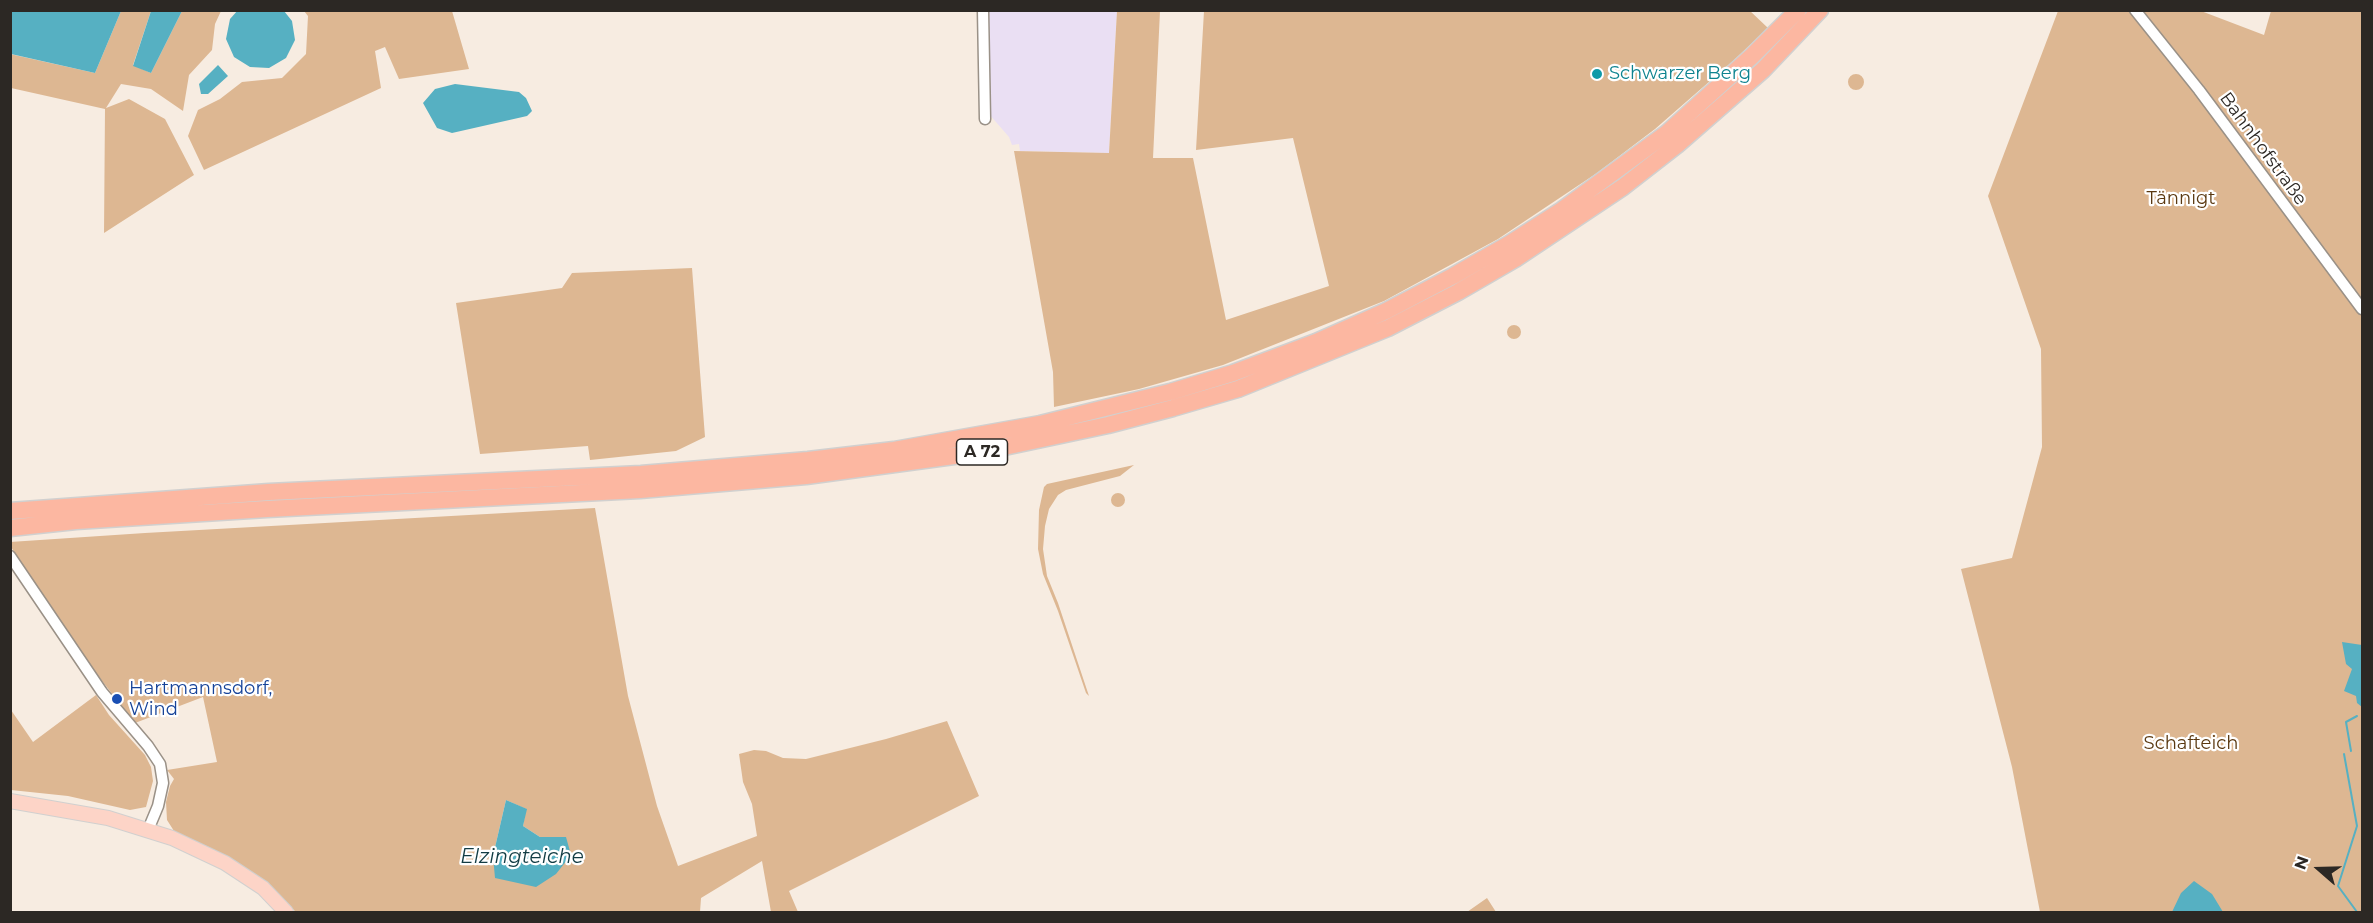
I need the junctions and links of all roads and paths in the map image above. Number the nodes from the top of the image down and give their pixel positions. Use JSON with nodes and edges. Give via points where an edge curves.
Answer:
{"nodes":[{"id":1,"x":983,"y":10,"type":"edge"},
{"id":2,"x":1798,"y":10,"type":"edge"},
{"id":3,"x":1820,"y":10,"type":"edge"},
{"id":4,"x":2134,"y":10,"type":"edge"},
{"id":5,"x":985,"y":120,"type":"dead end"},
{"id":6,"x":2362,"y":309,"type":"edge"},
{"id":7,"x":13,"y":519,"type":"edge"},
{"id":8,"x":10,"y":556,"type":"edge"},
{"id":9,"x":10,"y":801,"type":"edge"},
{"id":10,"x":148,"y":830,"type":"junction"},
{"id":11,"x":286,"y":912,"type":"edge"}],
"edges":[{"from":1,"to":5,"type":"street"},
{"from":2,"to":7,"type":"highway","number":"A 72","via":[[1667,133],[1509,244],[1386,311],[1316,342],[1170,392],[1040,424],[894,450],[808,460],[641,474],[269,492]]},
{"from":3,"to":7,"type":"highway","number":"A 72","via":[[1762,70],[1677,145],[1515,259],[1388,328],[1238,388],[1173,408],[976,453],[806,476],[640,490]]},
{"from":4,"to":6,"type":"street","name":"Bahnhofstraße","via":[[2199,90]]},
{"from":8,"to":10,"type":"street","via":[[102,692],[160,764],[163,783]]},
{"from":9,"to":10,"type":"main road","via":[[91,814]]},
{"from":10,"to":11,"type":"main road","via":[[225,863],[263,888]]}]}
